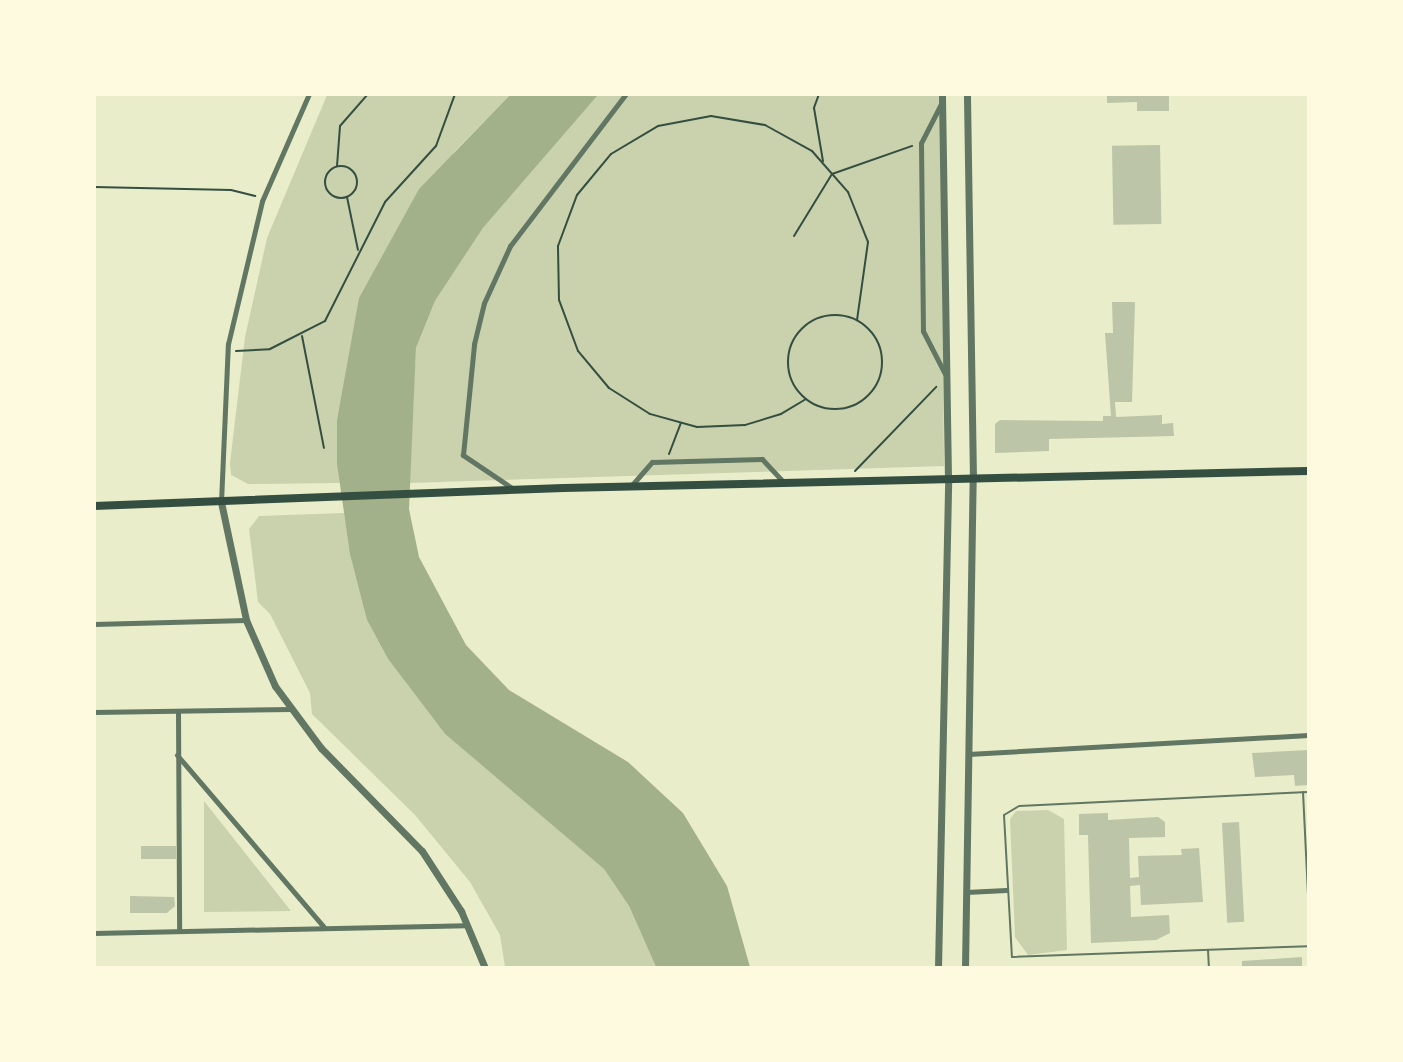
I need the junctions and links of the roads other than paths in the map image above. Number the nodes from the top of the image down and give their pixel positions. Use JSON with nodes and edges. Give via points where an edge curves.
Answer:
{"nodes":[{"id":1,"x":309,"y":94,"type":"edge"},
{"id":2,"x":626,"y":94,"type":"edge"},
{"id":3,"x":967,"y":94,"type":"edge"},
{"id":4,"x":942,"y":98,"type":"edge"},
{"id":5,"x":947,"y":377,"type":"junction"},
{"id":6,"x":1308,"y":471,"type":"edge"},
{"id":7,"x":948,"y":479,"type":"junction"},
{"id":8,"x":973,"y":479,"type":"junction"},
{"id":9,"x":784,"y":483,"type":"junction"},
{"id":10,"x":631,"y":486,"type":"junction"},
{"id":11,"x":515,"y":489,"type":"junction"},
{"id":12,"x":221,"y":502,"type":"junction"},
{"id":13,"x":94,"y":506,"type":"edge"},
{"id":14,"x":246,"y":620,"type":"junction"},
{"id":15,"x":94,"y":624,"type":"edge"},
{"id":16,"x":291,"y":709,"type":"junction"},
{"id":17,"x":178,"y":711,"type":"junction"},
{"id":18,"x":94,"y":712,"type":"edge"},
{"id":19,"x":1308,"y":735,"type":"edge"},
{"id":20,"x":968,"y":754,"type":"junction"},
{"id":21,"x":177,"y":755,"type":"junction"},
{"id":22,"x":1303,"y":792,"type":"junction"},
{"id":23,"x":1308,"y":792,"type":"edge"},
{"id":24,"x":1006,"y":890,"type":"junction"},
{"id":25,"x":966,"y":892,"type":"junction"},
{"id":26,"x":1308,"y":894,"type":"edge"},
{"id":27,"x":466,"y":925,"type":"junction"},
{"id":28,"x":323,"y":926,"type":"junction"},
{"id":29,"x":179,"y":929,"type":"junction"},
{"id":30,"x":94,"y":933,"type":"edge"},
{"id":31,"x":1308,"y":946,"type":"edge"},
{"id":32,"x":1208,"y":950,"type":"junction"},
{"id":33,"x":485,"y":968,"type":"edge"},
{"id":34,"x":938,"y":968,"type":"edge"},
{"id":35,"x":965,"y":968,"type":"edge"},
{"id":36,"x":1209,"y":968,"type":"edge"}],
"edges":[{"from":1,"to":12,"type":"street","via":[[262,201],[228,351]]},
{"from":2,"to":11,"type":"street","via":[[510,246],[484,303],[474,344],[462,455]]},
{"from":3,"to":8,"type":"street"},
{"from":4,"to":5,"type":"street"},
{"from":4,"to":5,"type":"street","via":[[921,143],[923,331]]},
{"from":5,"to":7,"type":"street"},
{"from":6,"to":8,"type":"main road"},
{"from":7,"to":8,"type":"main road"},
{"from":7,"to":9,"type":"main road"},
{"from":7,"to":34,"type":"street"},
{"from":8,"to":20,"type":"street"},
{"from":9,"to":10,"type":"main road"},
{"from":9,"to":10,"type":"street","via":[[762,459],[652,462]]},
{"from":10,"to":11,"type":"main road"},
{"from":11,"to":12,"type":"main road"},
{"from":12,"to":13,"type":"main road"},
{"from":12,"to":14,"type":"street"},
{"from":14,"to":15,"type":"street"},
{"from":14,"to":16,"type":"street"},
{"from":16,"to":17,"type":"street"},
{"from":16,"to":27,"type":"street","via":[[422,851]]},
{"from":17,"to":18,"type":"street"},
{"from":17,"to":21,"type":"street"},
{"from":19,"to":20,"type":"street"},
{"from":20,"to":25,"type":"street"},
{"from":21,"to":28,"type":"street"},
{"from":21,"to":29,"type":"street"},
{"from":22,"to":23,"type":"lane"},
{"from":22,"to":24,"type":"lane","via":[[1010,808],[1004,815]]},
{"from":22,"to":26,"type":"lane"},
{"from":24,"to":25,"type":"street"},
{"from":24,"to":32,"type":"lane","via":[[1008,948],[1021,960]]},
{"from":25,"to":35,"type":"street"},
{"from":27,"to":28,"type":"street"},
{"from":27,"to":33,"type":"street"},
{"from":28,"to":29,"type":"street"},
{"from":29,"to":30,"type":"street"},
{"from":31,"to":32,"type":"lane"},
{"from":32,"to":36,"type":"lane"}]}
